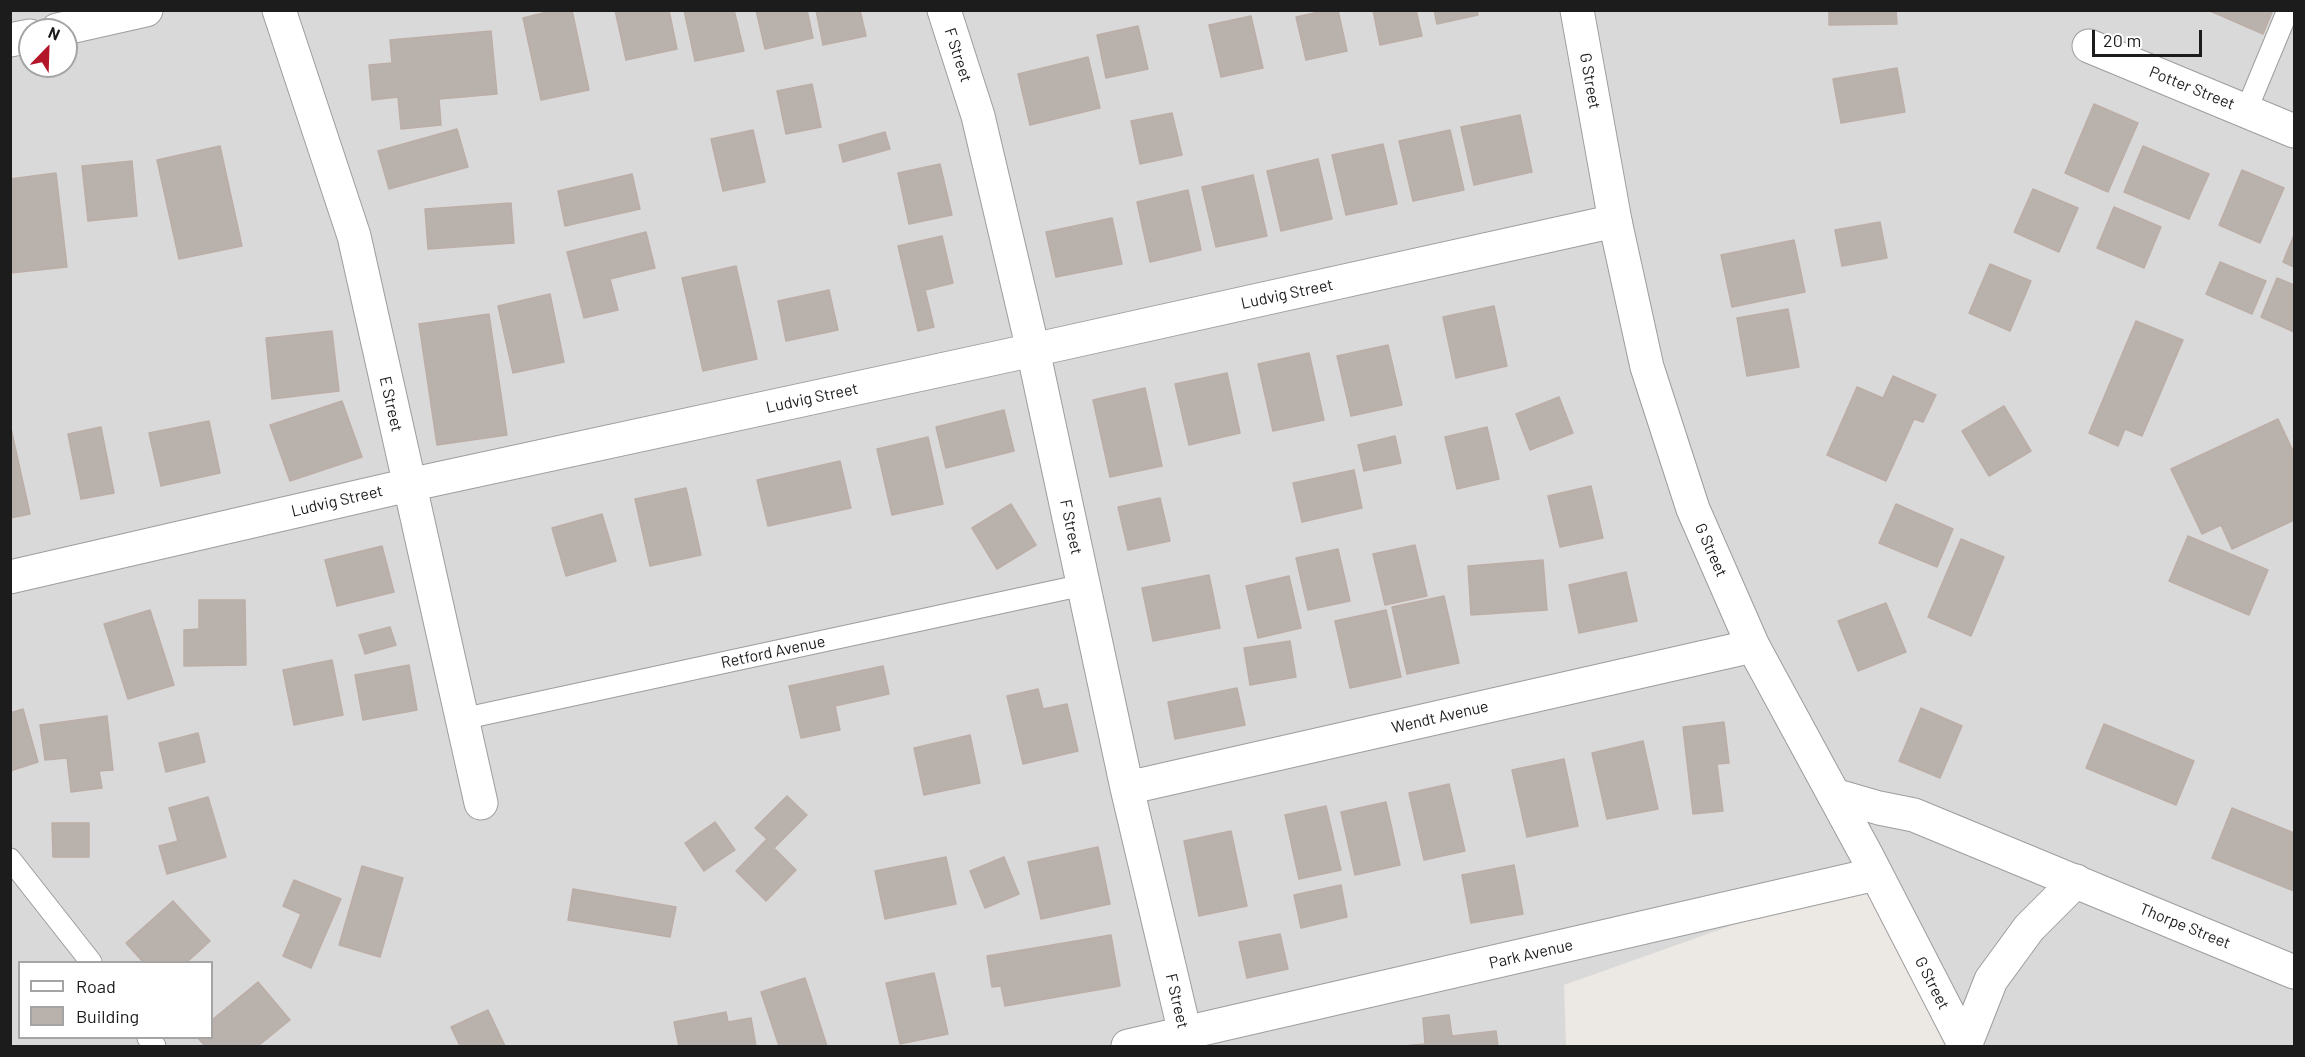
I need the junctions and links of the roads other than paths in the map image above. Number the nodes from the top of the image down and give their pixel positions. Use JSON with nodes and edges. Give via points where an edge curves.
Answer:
{"nodes":[{"id":1,"x":146,"y":10,"type":"edge"},
{"id":2,"x":279,"y":10,"type":"edge"},
{"id":3,"x":944,"y":10,"type":"edge"},
{"id":4,"x":1577,"y":10,"type":"edge"},
{"id":5,"x":2288,"y":10,"type":"edge"},
{"id":6,"x":78,"y":25,"type":"edge"},
{"id":7,"x":2089,"y":46,"type":"dead end"},
{"id":8,"x":2246,"y":111,"type":"junction"},
{"id":9,"x":2295,"y":131,"type":"edge"},
{"id":10,"x":1615,"y":222,"type":"junction"},
{"id":11,"x":1033,"y":350,"type":"junction"},
{"id":12,"x":409,"y":485,"type":"junction"},
{"id":13,"x":10,"y":577,"type":"edge"},
{"id":14,"x":1083,"y":585,"type":"junction"},
{"id":15,"x":1753,"y":646,"type":"junction"},
{"id":16,"x":462,"y":719,"type":"junction"},
{"id":17,"x":1127,"y":788,"type":"junction"},
{"id":18,"x":1834,"y":795,"type":"junction"},
{"id":19,"x":481,"y":803,"type":"dead end"},
{"id":20,"x":10,"y":859,"type":"edge"},
{"id":21,"x":1876,"y":874,"type":"junction"},
{"id":22,"x":2076,"y":881,"type":"junction"},
{"id":23,"x":89,"y":961,"type":"edge"},
{"id":24,"x":2295,"y":972,"type":"edge"},
{"id":25,"x":1186,"y":1040,"type":"edge"},
{"id":26,"x":1965,"y":1046,"type":"edge"},
{"id":27,"x":1128,"y":1047,"type":"edge"}],
"edges":[{"from":1,"to":6,"type":"street"},
{"from":2,"to":12,"type":"street","name":"E Street","via":[[354,236]]},
{"from":3,"to":11,"type":"street","name":"F Street","via":[[978,116]]},
{"from":4,"to":10,"type":"street","name":"G Street"},
{"from":5,"to":8,"type":"lane"},
{"from":7,"to":8,"type":"street","name":"Potter Street"},
{"from":8,"to":9,"type":"street","name":"Potter Street"},
{"from":10,"to":11,"type":"street","name":"Ludvig Street"},
{"from":10,"to":15,"type":"street","name":"G Street","via":[[1647,367],[1686,488]]},
{"from":11,"to":12,"type":"street","name":"Ludvig Street"},
{"from":11,"to":14,"type":"street","name":"F Street"},
{"from":12,"to":13,"type":"street","name":"Ludvig Street"},
{"from":12,"to":16,"type":"street","name":"E Street"},
{"from":14,"to":16,"type":"lane","name":"Retford Avenue"},
{"from":14,"to":17,"type":"street","name":"F Street"},
{"from":15,"to":17,"type":"street","name":"Wendt Avenue"},
{"from":15,"to":18,"type":"street","name":"G Street"},
{"from":16,"to":19,"type":"street","name":"E Street"},
{"from":17,"to":25,"type":"street","name":"F Street"},
{"from":18,"to":21,"type":"street","name":"G Street"},
{"from":18,"to":22,"type":"street","name":"Thorpe Street","via":[[1914,815]]},
{"from":20,"to":23,"type":"lane"},
{"from":21,"to":25,"type":"street","name":"Park Avenue"},
{"from":21,"to":26,"type":"street","name":"G Street"},
{"from":22,"to":24,"type":"street","name":"Thorpe Street"},
{"from":22,"to":26,"type":"street","via":[[2029,928],[1991,980]]},
{"from":25,"to":27,"type":"street","name":"Park Avenue"}]}
